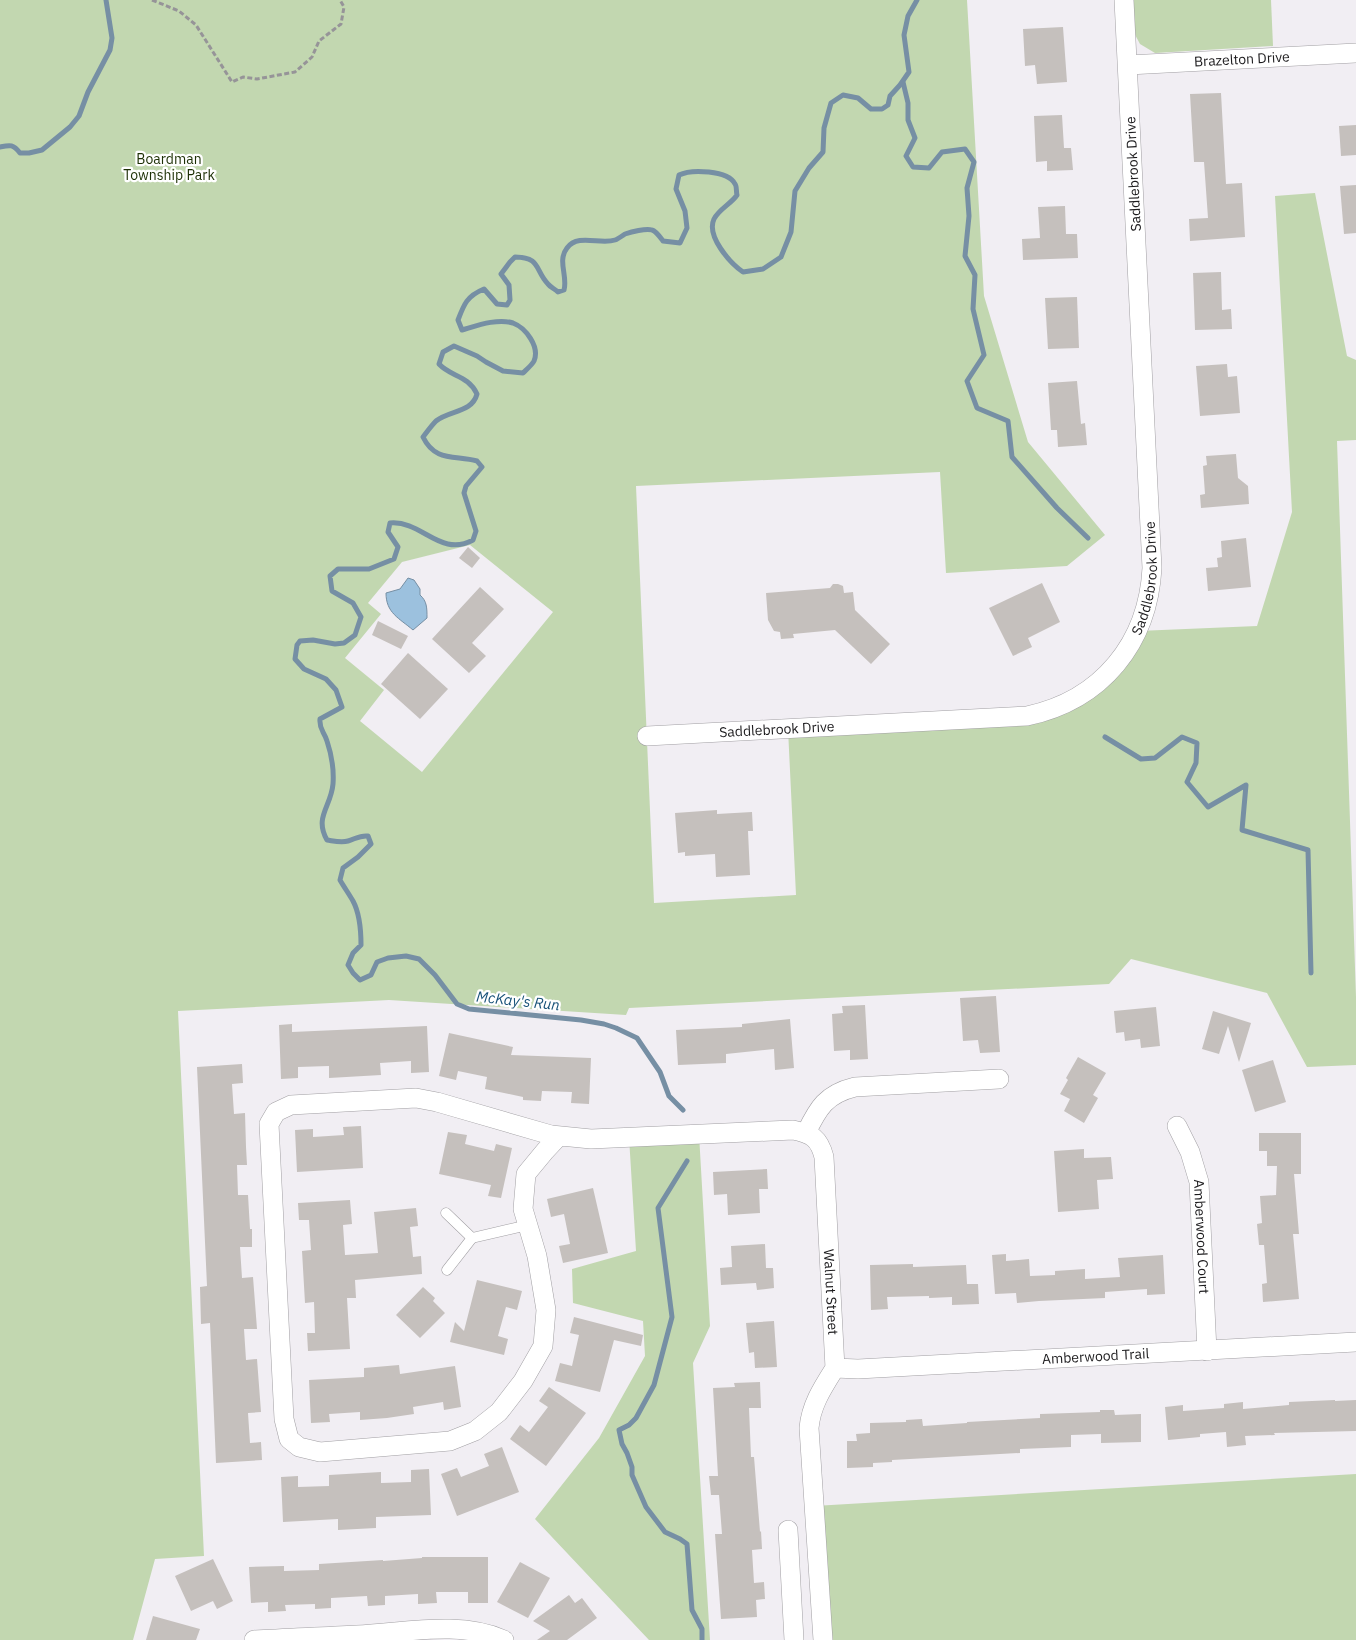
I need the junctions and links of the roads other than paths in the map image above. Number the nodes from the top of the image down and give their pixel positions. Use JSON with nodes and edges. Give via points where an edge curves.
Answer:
{"nodes":[{"id":1,"x":1124,"y":0,"type":"edge"},
{"id":2,"x":1356,"y":54,"type":"edge"},
{"id":3,"x":1128,"y":65,"type":"junction"},
{"id":4,"x":647,"y":736,"type":"dead end"},
{"id":5,"x":999,"y":1079,"type":"dead end"},
{"id":6,"x":1177,"y":1126,"type":"dead end"},
{"id":7,"x":806,"y":1133,"type":"junction"},
{"id":8,"x":560,"y":1136,"type":"junction"},
{"id":9,"x":446,"y":1212,"type":"dead end"},
{"id":10,"x":528,"y":1225,"type":"junction"},
{"id":11,"x":472,"y":1238,"type":"junction"},
{"id":12,"x":447,"y":1270,"type":"dead end"},
{"id":13,"x":1356,"y":1342,"type":"edge"},
{"id":14,"x":1207,"y":1351,"type":"junction"},
{"id":15,"x":835,"y":1368,"type":"junction"},
{"id":16,"x":788,"y":1530,"type":"dead end"},
{"id":17,"x":254,"y":1640,"type":"edge"},
{"id":18,"x":504,"y":1640,"type":"edge"},
{"id":19,"x":794,"y":1640,"type":"edge"},
{"id":20,"x":823,"y":1640,"type":"edge"}],
"edges":[{"from":1,"to":3,"type":"street","name":"Saddlebrook Drive"},
{"from":2,"to":3,"type":"street","name":"Brazelton Drive"},
{"from":3,"to":4,"type":"street","name":"Saddlebrook Drive","via":[[1152,568],[1144,615],[1120,660],[1106,676],[1078,697],[1027,716]]},
{"from":5,"to":7,"type":"street","via":[[855,1086],[842,1090],[818,1108]]},
{"from":6,"to":14,"type":"street","name":"Amberwood Court","via":[[1190,1152],[1199,1182]]},
{"from":7,"to":8,"type":"street","via":[[793,1130],[591,1139]]},
{"from":7,"to":15,"type":"street","name":"Walnut Street","via":[[817,1140],[824,1157]]},
{"from":8,"to":10,"type":"street","via":[[526,1174],[523,1209]]},
{"from":8,"to":10,"type":"street","via":[[416,1098],[291,1105],[276,1112],[269,1124],[284,1418],[289,1439],[299,1447],[320,1452],[450,1441],[475,1431],[499,1412],[523,1381],[543,1346],[546,1310]]},
{"from":9,"to":11,"type":"lane"},
{"from":10,"to":11,"type":"lane"},
{"from":11,"to":12,"type":"lane"},
{"from":13,"to":14,"type":"street","name":"Amberwood Trail"},
{"from":14,"to":15,"type":"street","name":"Amberwood Trail","via":[[858,1370]]},
{"from":15,"to":20,"type":"street","via":[[817,1396],[809,1428]]},
{"from":16,"to":19,"type":"street"},
{"from":17,"to":18,"type":"street","via":[[470,1630]]}]}
